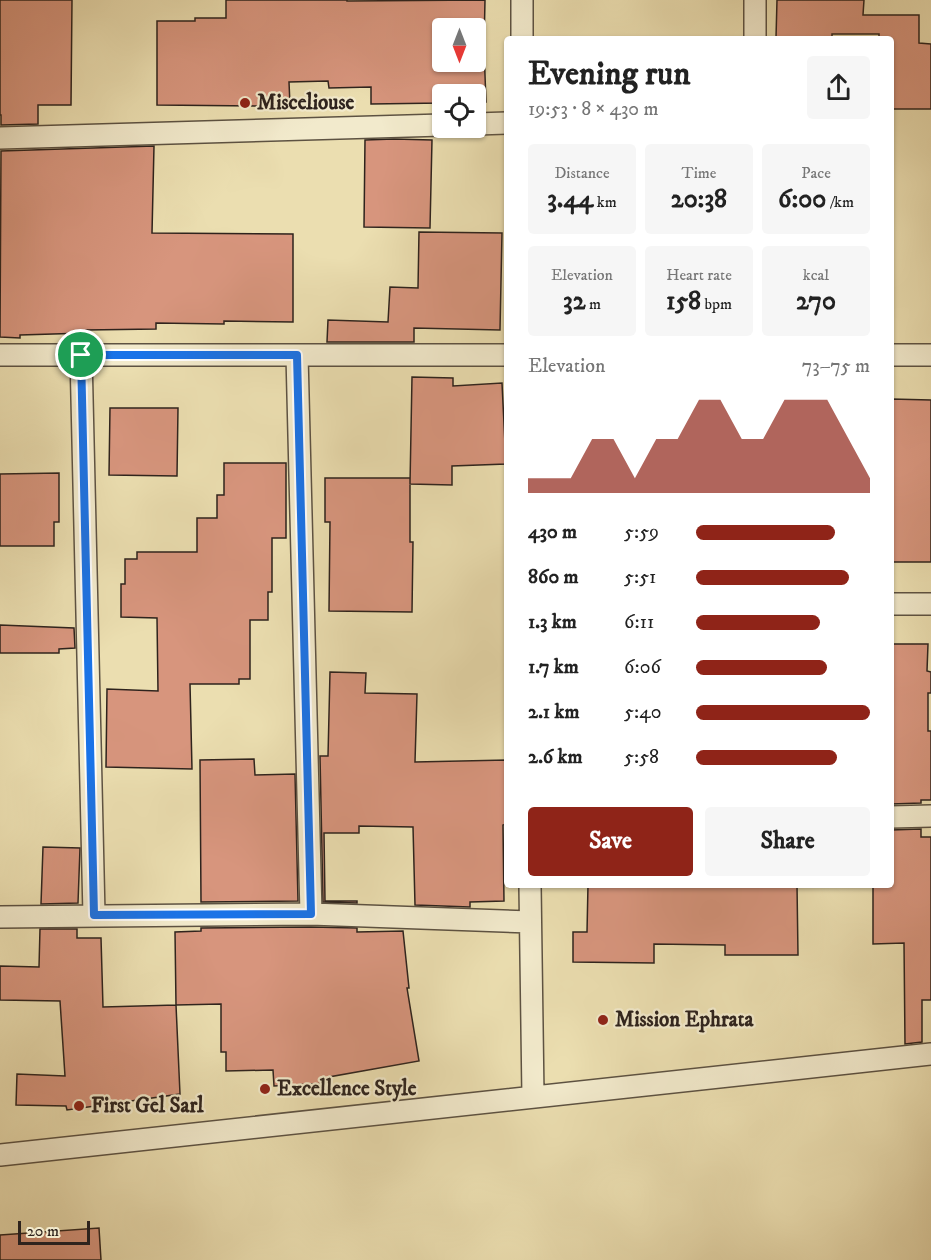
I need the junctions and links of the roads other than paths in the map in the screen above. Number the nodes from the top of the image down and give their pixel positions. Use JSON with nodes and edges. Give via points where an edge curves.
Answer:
{"nodes":[{"id":1,"x":522,"y":0,"type":"edge"},
{"id":2,"x":755,"y":0,"type":"edge"},
{"id":3,"x":522,"y":36,"type":"edge"},
{"id":4,"x":755,"y":36,"type":"edge"},
{"id":5,"x":504,"y":123,"type":"edge"},
{"id":6,"x":486,"y":124,"type":"edge"},
{"id":7,"x":432,"y":125,"type":"edge"},
{"id":8,"x":0,"y":138,"type":"edge"},
{"id":9,"x":0,"y":355,"type":"edge"},
{"id":10,"x":81,"y":355,"type":"junction"},
{"id":11,"x":297,"y":355,"type":"junction"},
{"id":12,"x":504,"y":355,"type":"edge"},
{"id":13,"x":894,"y":355,"type":"edge"},
{"id":14,"x":931,"y":355,"type":"edge"},
{"id":15,"x":894,"y":604,"type":"edge"},
{"id":16,"x":931,"y":604,"type":"edge"},
{"id":17,"x":931,"y":816,"type":"edge"},
{"id":18,"x":894,"y":817,"type":"edge"},
{"id":19,"x":530,"y":888,"type":"edge"},
{"id":20,"x":311,"y":914,"type":"junction"},
{"id":21,"x":94,"y":915,"type":"junction"},
{"id":22,"x":0,"y":917,"type":"edge"},
{"id":23,"x":530,"y":922,"type":"junction"},
{"id":24,"x":931,"y":1054,"type":"edge"},
{"id":25,"x":533,"y":1097,"type":"junction"},
{"id":26,"x":0,"y":1155,"type":"edge"}],
"edges":[{"from":1,"to":3,"type":"street"},
{"from":2,"to":4,"type":"street"},
{"from":5,"to":6,"type":"street"},
{"from":7,"to":8,"type":"street"},
{"from":9,"to":10,"type":"street"},
{"from":10,"to":11,"type":"street"},
{"from":10,"to":21,"type":"street"},
{"from":11,"to":12,"type":"street"},
{"from":11,"to":20,"type":"street"},
{"from":13,"to":14,"type":"street"},
{"from":15,"to":16,"type":"street"},
{"from":17,"to":18,"type":"street"},
{"from":19,"to":23,"type":"street"},
{"from":20,"to":21,"type":"street"},
{"from":20,"to":23,"type":"street"},
{"from":21,"to":22,"type":"street"},
{"from":23,"to":25,"type":"street"},
{"from":24,"to":25,"type":"street"},
{"from":25,"to":26,"type":"street"}]}
